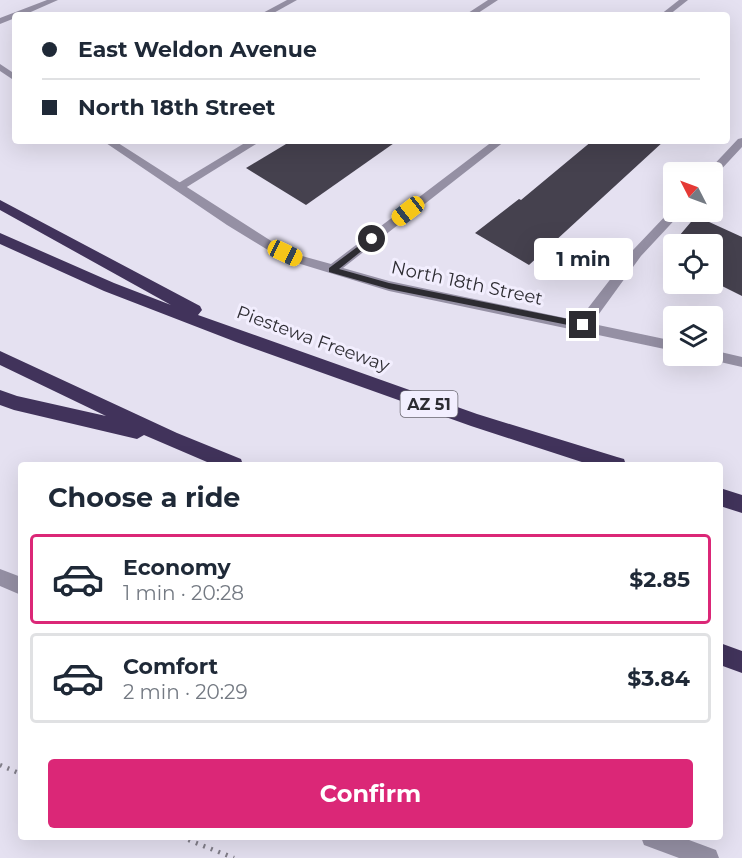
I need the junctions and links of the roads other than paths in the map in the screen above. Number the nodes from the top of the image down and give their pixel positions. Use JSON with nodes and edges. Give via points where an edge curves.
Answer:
{"nodes":[{"id":1,"x":54,"y":0,"type":"edge"},
{"id":2,"x":293,"y":0,"type":"edge"},
{"id":3,"x":494,"y":0,"type":"edge"},
{"id":4,"x":684,"y":0,"type":"edge"},
{"id":5,"x":23,"y":12,"type":"edge"},
{"id":6,"x":269,"y":12,"type":"edge"},
{"id":7,"x":474,"y":12,"type":"edge"},
{"id":8,"x":668,"y":12,"type":"edge"},
{"id":9,"x":742,"y":141,"type":"edge"},
{"id":10,"x":113,"y":144,"type":"edge"},
{"id":11,"x":251,"y":144,"type":"edge"},
{"id":12,"x":496,"y":144,"type":"edge"},
{"id":13,"x":722,"y":162,"type":"edge"},
{"id":14,"x":178,"y":187,"type":"junction"},
{"id":15,"x":0,"y":204,"type":"edge"},
{"id":16,"x":666,"y":222,"type":"edge"},
{"id":17,"x":0,"y":238,"type":"edge"},
{"id":18,"x":332,"y":270,"type":"junction"},
{"id":19,"x":583,"y":325,"type":"junction"},
{"id":20,"x":242,"y":338,"type":"junction"},
{"id":21,"x":663,"y":343,"type":"edge"},
{"id":22,"x":0,"y":358,"type":"edge"},
{"id":23,"x":723,"y":358,"type":"edge"},
{"id":24,"x":742,"y":362,"type":"edge"},
{"id":25,"x":0,"y":397,"type":"edge"},
{"id":26,"x":171,"y":439,"type":"junction"},
{"id":27,"x":227,"y":462,"type":"edge"},
{"id":28,"x":607,"y":462,"type":"edge"},
{"id":29,"x":723,"y":498,"type":"edge"},
{"id":30,"x":742,"y":504,"type":"edge"},
{"id":31,"x":0,"y":577,"type":"edge"},
{"id":32,"x":18,"y":585,"type":"edge"},
{"id":33,"x":723,"y":655,"type":"edge"},
{"id":34,"x":742,"y":662,"type":"edge"},
{"id":35,"x":660,"y":840,"type":"edge"},
{"id":36,"x":708,"y":858,"type":"edge"}],
"edges":[{"from":1,"to":5,"type":"street"},
{"from":2,"to":6,"type":"street"},
{"from":3,"to":7,"type":"street"},
{"from":4,"to":8,"type":"street"},
{"from":9,"to":13,"type":"street"},
{"from":10,"to":14,"type":"street","name":"North 18th Street"},
{"from":11,"to":14,"type":"street"},
{"from":12,"to":18,"type":"street"},
{"from":14,"to":18,"type":"street","name":"North 18th Street","via":[[272,247]]},
{"from":15,"to":20,"type":"highway"},
{"from":16,"to":19,"type":"street","via":[[637,253]]},
{"from":17,"to":20,"type":"highway","name":"Piestewa Freeway","number":"AZ 51","via":[[109,287]]},
{"from":18,"to":19,"type":"street","name":"North 18th Street","via":[[389,286]]},
{"from":19,"to":21,"type":"street","name":"North 18th Street"},
{"from":20,"to":28,"type":"highway","name":"Piestewa Freeway","number":"AZ 51","via":[[477,421]]},
{"from":22,"to":26,"type":"highway"},
{"from":23,"to":24,"type":"street"},
{"from":25,"to":26,"type":"highway"},
{"from":26,"to":27,"type":"highway"},
{"from":29,"to":30,"type":"highway"},
{"from":31,"to":32,"type":"street"},
{"from":33,"to":34,"type":"highway"},
{"from":35,"to":36,"type":"street"}]}
